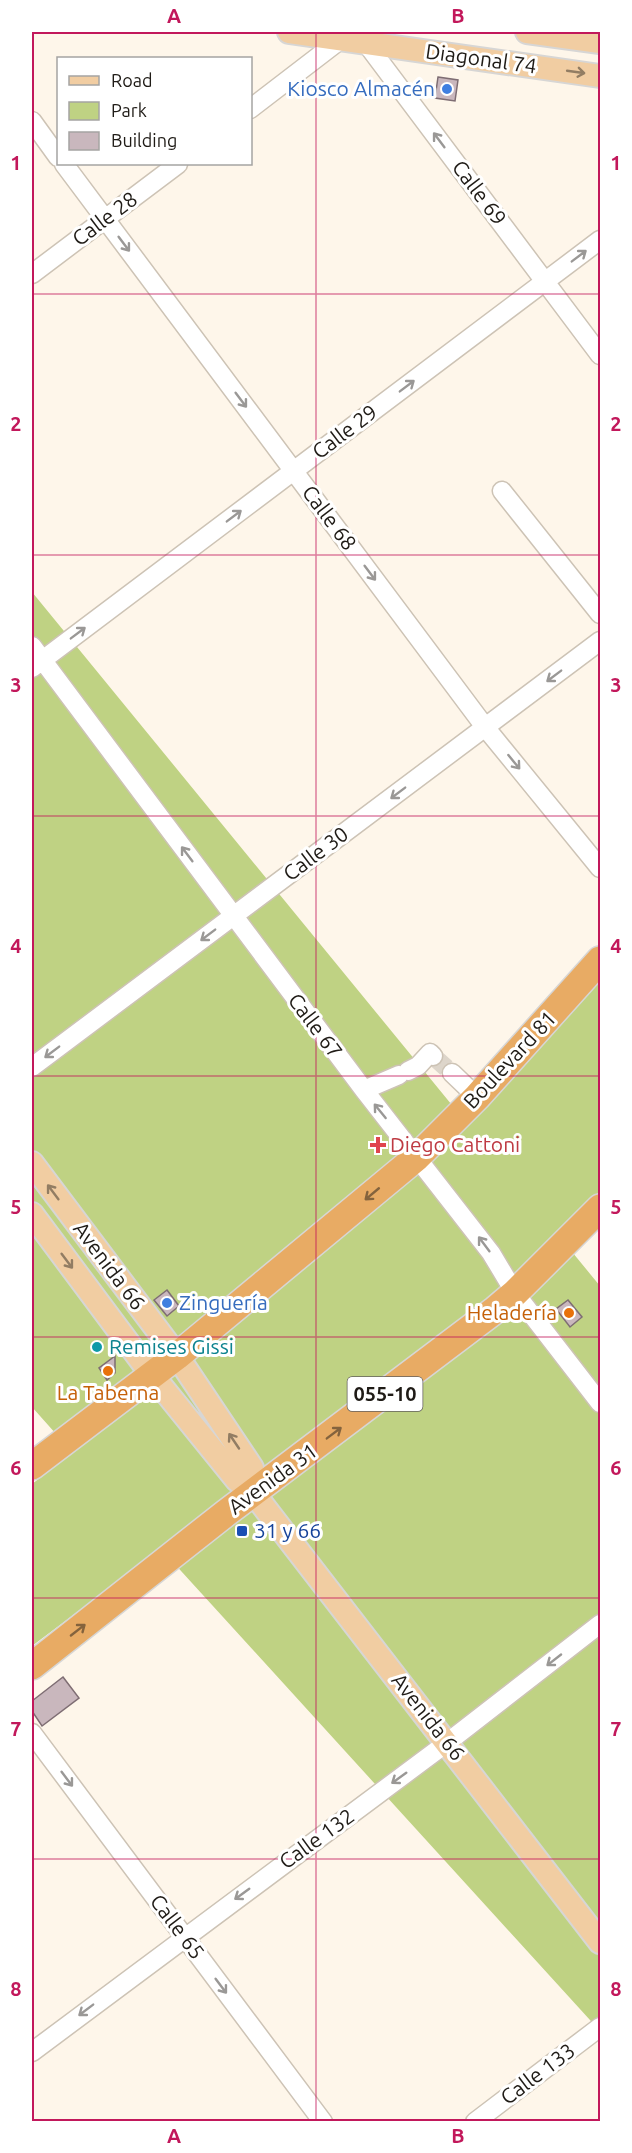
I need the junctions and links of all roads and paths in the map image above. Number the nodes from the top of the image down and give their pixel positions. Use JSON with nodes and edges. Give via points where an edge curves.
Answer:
{"nodes":[{"id":1,"x":289,"y":32,"type":"edge"},
{"id":2,"x":527,"y":32,"type":"edge"},
{"id":3,"x":354,"y":36,"type":"edge"},
{"id":4,"x":600,"y":42,"type":"edge"},
{"id":5,"x":600,"y":76,"type":"edge"},
{"id":6,"x":252,"y":108,"type":"edge"},
{"id":7,"x":32,"y":121,"type":"edge"},
{"id":8,"x":57,"y":156,"type":"edge"},
{"id":9,"x":65,"y":165,"type":"edge"},
{"id":10,"x":177,"y":165,"type":"edge"},
{"id":11,"x":105,"y":219,"type":"junction"},
{"id":12,"x":600,"y":240,"type":"edge"},
{"id":13,"x":32,"y":274,"type":"edge"},
{"id":14,"x":546,"y":282,"type":"junction"},
{"id":15,"x":600,"y":355,"type":"edge"},
{"id":16,"x":294,"y":471,"type":"junction"},
{"id":17,"x":502,"y":491,"type":"dead end"},
{"id":18,"x":600,"y":614,"type":"edge"},
{"id":19,"x":600,"y":640,"type":"edge"},
{"id":20,"x":35,"y":658,"type":"edge"},
{"id":21,"x":485,"y":727,"type":"junction"},
{"id":22,"x":600,"y":868,"type":"edge"},
{"id":23,"x":233,"y":916,"type":"junction"},
{"id":24,"x":600,"y":960,"type":"edge"},
{"id":25,"x":434,"y":1056,"type":"dead end"},
{"id":26,"x":32,"y":1067,"type":"edge"},
{"id":27,"x":452,"y":1073,"type":"tunnel mouth"},
{"id":28,"x":364,"y":1090,"type":"junction"},
{"id":29,"x":477,"y":1097,"type":"junction"},
{"id":30,"x":417,"y":1157,"type":"junction"},
{"id":31,"x":32,"y":1163,"type":"edge"},
{"id":32,"x":600,"y":1208,"type":"edge"},
{"id":33,"x":32,"y":1214,"type":"edge"},
{"id":34,"x":516,"y":1293,"type":"junction"},
{"id":35,"x":177,"y":1356,"type":"junction"},
{"id":36,"x":152,"y":1375,"type":"junction"},
{"id":37,"x":600,"y":1403,"type":"edge"},
{"id":38,"x":32,"y":1466,"type":"edge"},
{"id":39,"x":254,"y":1494,"type":"junction"},
{"id":40,"x":600,"y":1624,"type":"edge"},
{"id":41,"x":32,"y":1666,"type":"edge"},
{"id":42,"x":32,"y":1732,"type":"edge"},
{"id":43,"x":448,"y":1742,"type":"junction"},
{"id":44,"x":184,"y":1936,"type":"junction"},
{"id":45,"x":600,"y":1942,"type":"edge"},
{"id":46,"x":600,"y":2026,"type":"edge"},
{"id":47,"x":32,"y":2052,"type":"edge"},
{"id":48,"x":323,"y":2121,"type":"edge"},
{"id":49,"x":475,"y":2121,"type":"edge"}],
"edges":[{"from":1,"to":3,"type":"main road","name":"Diagonal 74"},
{"from":2,"to":4,"type":"main road","name":"Diagonal 74"},
{"from":3,"to":5,"type":"main road","name":"Diagonal 74","one_way":true},
{"from":3,"to":6,"type":"street"},
{"from":14,"to":3,"type":"street","name":"Calle 69","one_way":true},
{"from":7,"to":8,"type":"street"},
{"from":9,"to":11,"type":"street","name":"Calle 68"},
{"from":10,"to":11,"type":"street","name":"Calle 28"},
{"from":11,"to":13,"type":"street","name":"Calle 28"},
{"from":11,"to":16,"type":"street","name":"Calle 68","one_way":true},
{"from":14,"to":12,"type":"street","name":"Calle 29","one_way":true},
{"from":14,"to":15,"type":"street","name":"Calle 69"},
{"from":16,"to":14,"type":"street","name":"Calle 29","one_way":true},
{"from":20,"to":16,"type":"street","name":"Calle 29","one_way":true},
{"from":16,"to":21,"type":"street","name":"Calle 68","one_way":true},
{"from":17,"to":18,"type":"street"},
{"from":19,"to":21,"type":"street","name":"Calle 30","one_way":true},
{"from":23,"to":20,"type":"street","name":"Calle 67","one_way":true},
{"from":21,"to":22,"type":"street","name":"Calle 68","one_way":true},
{"from":21,"to":23,"type":"street","name":"Calle 30","one_way":true},
{"from":23,"to":26,"type":"street","name":"Calle 30","one_way":true},
{"from":23,"to":28,"type":"street","name":"Calle 67"},
{"from":24,"to":29,"type":"highway","name":"Boulevard 81"},
{"from":25,"to":28,"type":"street","via":[[430,1053],[417,1066]]},
{"from":27,"to":29,"type":"street"},
{"from":30,"to":28,"type":"street","name":"Calle 67","one_way":true},
{"from":29,"to":30,"type":"highway","name":"Boulevard 81"},
{"from":34,"to":30,"type":"street","name":"Calle 67","one_way":true},
{"from":30,"to":35,"type":"highway","one_way":true},
{"from":35,"to":31,"type":"main road","name":"Avenida 66","one_way":true},
{"from":32,"to":34,"type":"highway","number":"055-10"},
{"from":33,"to":36,"type":"main road","name":"Avenida 66","one_way":true},
{"from":34,"to":37,"type":"street","name":"Calle 67"},
{"from":39,"to":34,"type":"highway","name":"Avenida 31","number":"055-10","one_way":true},
{"from":35,"to":36,"type":"highway"},
{"from":39,"to":35,"type":"main road","name":"Avenida 66","one_way":true,"via":[[252,1468]]},
{"from":36,"to":38,"type":"highway"},
{"from":36,"to":39,"type":"main road","name":"Avenida 66","via":[[237,1480]]},
{"from":41,"to":39,"type":"highway","name":"Avenida 31","number":"055-10","one_way":true},
{"from":39,"to":43,"type":"main road","name":"Avenida 66"},
{"from":40,"to":43,"type":"street","name":"Calle 132","one_way":true},
{"from":42,"to":44,"type":"street","name":"Calle 65","one_way":true},
{"from":43,"to":44,"type":"street","name":"Calle 132","one_way":true},
{"from":43,"to":45,"type":"main road","name":"Avenida 66"},
{"from":44,"to":47,"type":"street","name":"Calle 132","one_way":true},
{"from":44,"to":48,"type":"street","name":"Calle 65","one_way":true},
{"from":46,"to":49,"type":"street","name":"Calle 133"}]}
